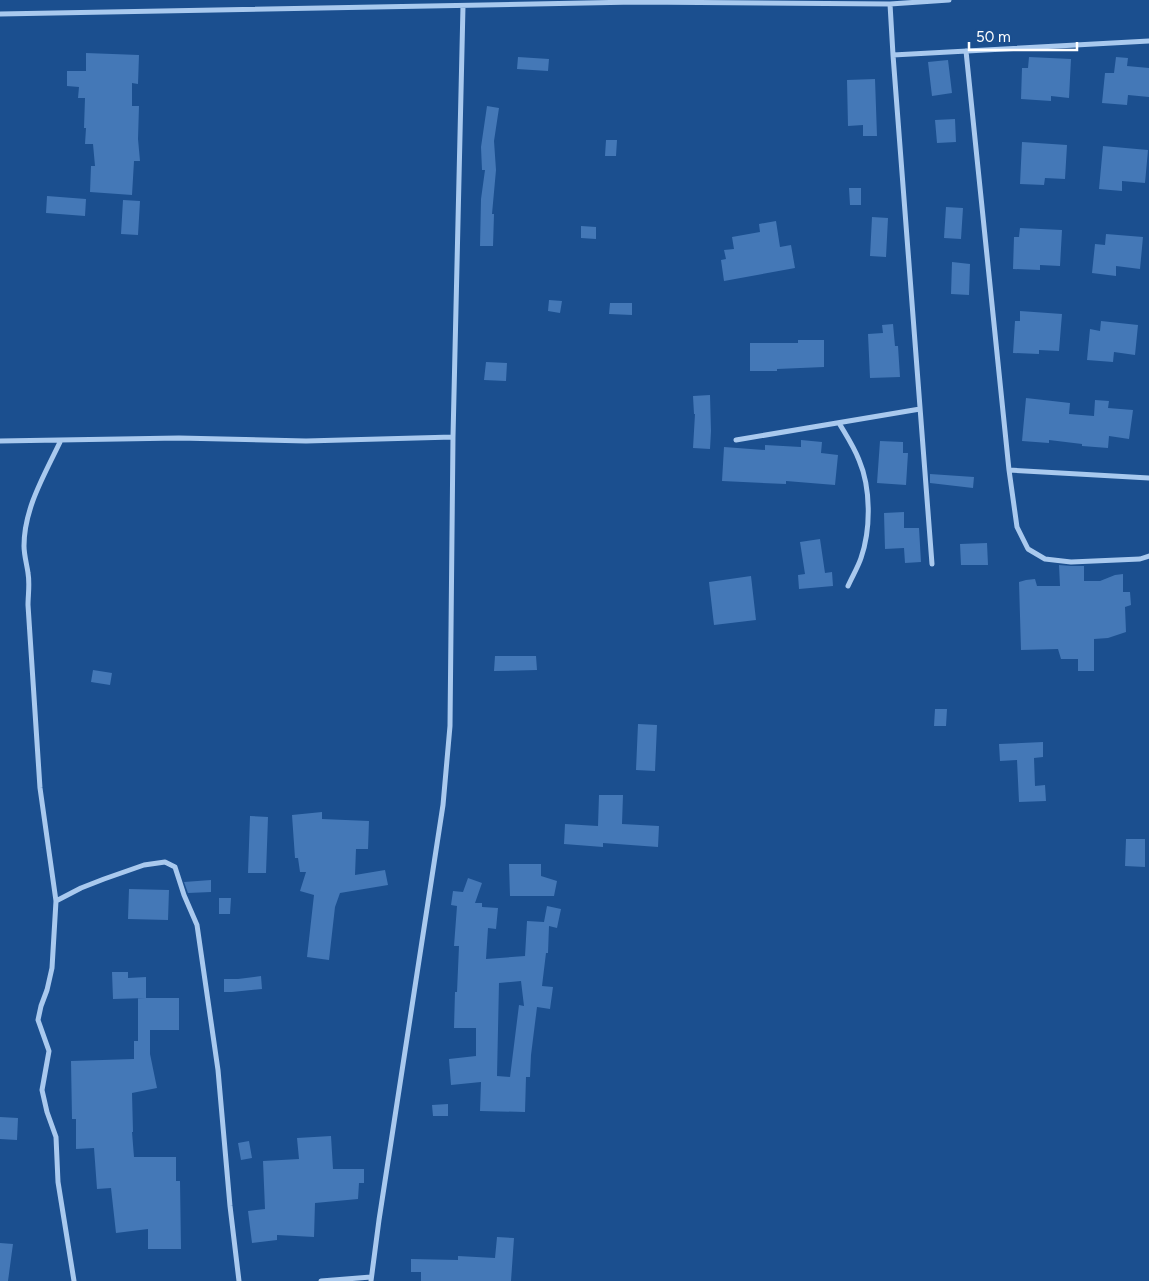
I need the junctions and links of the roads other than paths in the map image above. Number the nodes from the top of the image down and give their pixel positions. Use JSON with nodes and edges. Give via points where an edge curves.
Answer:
{"nodes":[{"id":1,"x":949,"y":0,"type":"edge"},
{"id":2,"x":890,"y":4,"type":"junction"},
{"id":3,"x":463,"y":6,"type":"junction"},
{"id":4,"x":0,"y":14,"type":"edge"},
{"id":5,"x":1149,"y":41,"type":"edge"},
{"id":6,"x":966,"y":50,"type":"junction"},
{"id":7,"x":893,"y":55,"type":"junction"},
{"id":8,"x":920,"y":409,"type":"junction"},
{"id":9,"x":839,"y":422,"type":"junction"},
{"id":10,"x":453,"y":437,"type":"junction"},
{"id":11,"x":61,"y":440,"type":"junction"},
{"id":12,"x":736,"y":440,"type":"dead end"},
{"id":13,"x":0,"y":441,"type":"edge"},
{"id":14,"x":1009,"y":470,"type":"junction"},
{"id":15,"x":1149,"y":478,"type":"edge"},
{"id":16,"x":1149,"y":556,"type":"edge"},
{"id":17,"x":932,"y":564,"type":"dead end"},
{"id":18,"x":848,"y":586,"type":"dead end"},
{"id":19,"x":56,"y":901,"type":"junction"},
{"id":20,"x":371,"y":1279,"type":"edge"},
{"id":21,"x":74,"y":1281,"type":"edge"},
{"id":22,"x":239,"y":1281,"type":"edge"},
{"id":23,"x":321,"y":1281,"type":"edge"}],
"edges":[{"from":1,"to":2,"type":"street"},
{"from":2,"to":3,"type":"street","via":[[636,2]]},
{"from":2,"to":7,"type":"street"},
{"from":3,"to":4,"type":"street"},
{"from":3,"to":10,"type":"street"},
{"from":5,"to":6,"type":"street"},
{"from":6,"to":7,"type":"street"},
{"from":6,"to":14,"type":"street"},
{"from":7,"to":8,"type":"street"},
{"from":8,"to":9,"type":"street"},
{"from":8,"to":17,"type":"street"},
{"from":9,"to":12,"type":"street"},
{"from":9,"to":18,"type":"street","via":[[859,460],[868,501],[868,527],[861,558]]},
{"from":10,"to":11,"type":"street","via":[[306,441]]},
{"from":10,"to":20,"type":"street","via":[[450,726],[443,805]]},
{"from":11,"to":13,"type":"street"},
{"from":11,"to":19,"type":"street","via":[[32,504],[26,523],[24,548],[29,575],[28,605],[40,788]]},
{"from":14,"to":15,"type":"street"},
{"from":14,"to":16,"type":"street","via":[[1017,528],[1028,548],[1045,559],[1071,562]]},
{"from":19,"to":21,"type":"street","via":[[52,968],[38,1020],[49,1051],[42,1090],[56,1137],[58,1182]]},
{"from":19,"to":22,"type":"street","via":[[80,888],[144,866],[165,862],[175,867],[197,925],[218,1070]]},
{"from":20,"to":23,"type":"street"}]}
